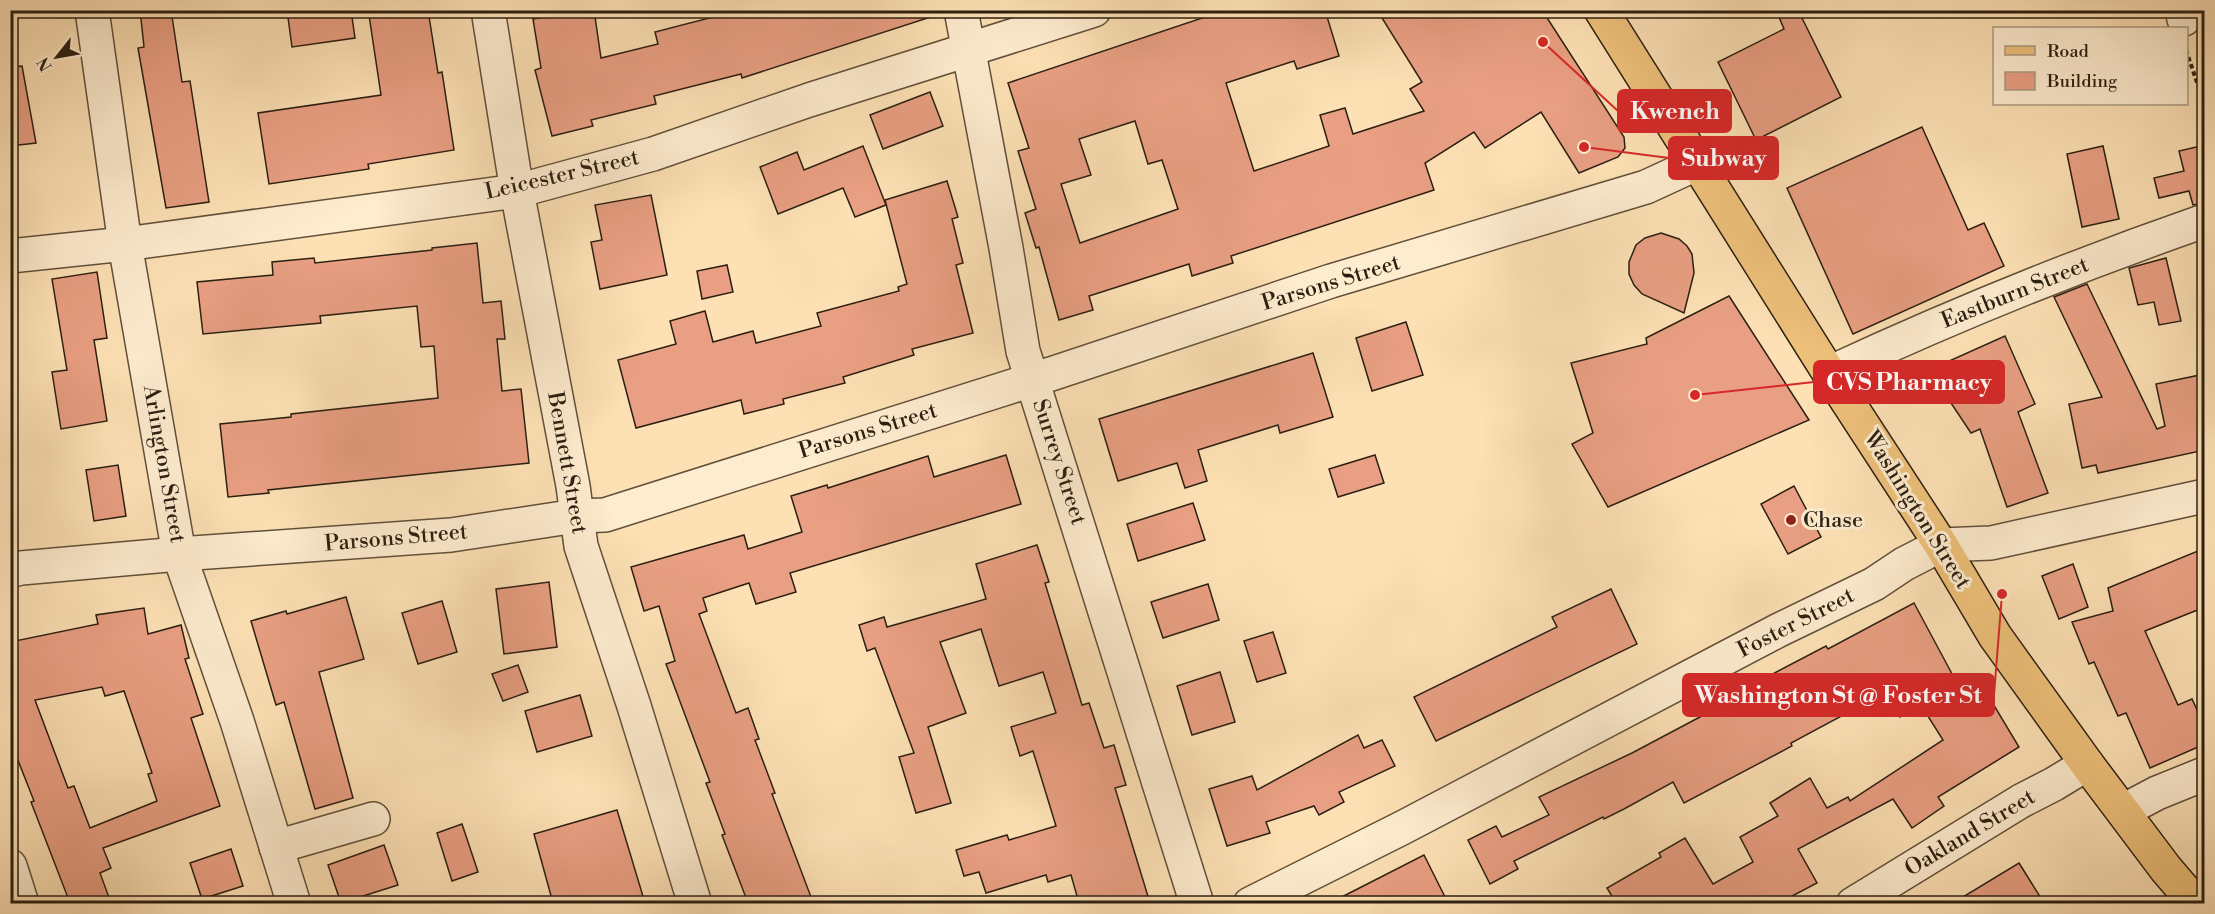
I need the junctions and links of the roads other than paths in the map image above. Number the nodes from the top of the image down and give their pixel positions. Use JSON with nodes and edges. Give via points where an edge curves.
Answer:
{"nodes":[{"id":1,"x":92,"y":10,"type":"edge"},
{"id":2,"x":488,"y":10,"type":"edge"},
{"id":3,"x":961,"y":10,"type":"edge"},
{"id":4,"x":1094,"y":10,"type":"edge"},
{"id":5,"x":1601,"y":10,"type":"edge"},
{"id":6,"x":968,"y":50,"type":"junction"},
{"id":7,"x":1698,"y":163,"type":"junction"},
{"id":8,"x":518,"y":191,"type":"junction"},
{"id":9,"x":2205,"y":221,"type":"edge"},
{"id":10,"x":125,"y":244,"type":"junction"},
{"id":11,"x":10,"y":256,"type":"edge"},
{"id":12,"x":1829,"y":373,"type":"junction"},
{"id":13,"x":1032,"y":379,"type":"junction"},
{"id":14,"x":2205,"y":496,"type":"edge"},
{"id":15,"x":576,"y":516,"type":"junction"},
{"id":16,"x":1941,"y":545,"type":"junction"},
{"id":17,"x":179,"y":554,"type":"junction"},
{"id":18,"x":10,"y":571,"type":"edge"},
{"id":19,"x":2087,"y":764,"type":"junction"},
{"id":20,"x":2205,"y":774,"type":"edge"},
{"id":21,"x":2123,"y":811,"type":"junction"},
{"id":22,"x":373,"y":819,"type":"dead end"},
{"id":23,"x":276,"y":847,"type":"junction"},
{"id":24,"x":10,"y":866,"type":"edge"},
{"id":25,"x":22,"y":903,"type":"edge"},
{"id":26,"x":294,"y":903,"type":"edge"},
{"id":27,"x":695,"y":903,"type":"edge"},
{"id":28,"x":1197,"y":903,"type":"edge"},
{"id":29,"x":1250,"y":903,"type":"edge"},
{"id":30,"x":1853,"y":903,"type":"edge"},
{"id":31,"x":2196,"y":903,"type":"edge"}],
"edges":[{"from":1,"to":10,"type":"street","name":"Arlington Street"},
{"from":2,"to":8,"type":"street","name":"Bennett Street"},
{"from":3,"to":6,"type":"street","name":"Surrey Street"},
{"from":4,"to":6,"type":"street","name":"Leicester Street"},
{"from":5,"to":7,"type":"main road","name":"Washington Street"},
{"from":6,"to":8,"type":"street","name":"Leicester Street","via":[[653,154]]},
{"from":6,"to":13,"type":"street","name":"Surrey Street","via":[[1023,351]]},
{"from":7,"to":12,"type":"main road","name":"Washington Street"},
{"from":7,"to":13,"type":"street","name":"Parsons Street","via":[[1646,187],[1331,281]]},
{"from":8,"to":10,"type":"street","name":"Leicester Street"},
{"from":8,"to":15,"type":"street","name":"Bennett Street"},
{"from":9,"to":12,"type":"street","name":"Eastburn Street","via":[[2006,295]]},
{"from":10,"to":11,"type":"street","name":"Leicester Street"},
{"from":10,"to":17,"type":"street","name":"Arlington Street"},
{"from":12,"to":16,"type":"main road","name":"Washington Street"},
{"from":13,"to":15,"type":"street","name":"Parsons Street","via":[[605,514]]},
{"from":13,"to":28,"type":"street","name":"Surrey Street"},
{"from":14,"to":16,"type":"street","name":"Foster Street","via":[[1991,543]]},
{"from":15,"to":17,"type":"street","name":"Parsons Street","via":[[451,535]]},
{"from":15,"to":27,"type":"street","name":"Bennett Street","via":[[585,560]]},
{"from":16,"to":19,"type":"main road","name":"Washington Street","via":[[1995,636]]},
{"from":16,"to":29,"type":"street","name":"Foster Street","via":[[1874,584]]},
{"from":17,"to":18,"type":"street","name":"Parsons Street"},
{"from":17,"to":23,"type":"street","name":"Arlington Street"},
{"from":19,"to":21,"type":"main road","name":"Washington Street"},
{"from":19,"to":30,"type":"street","name":"Oakland Street"},
{"from":20,"to":21,"type":"street"},
{"from":21,"to":31,"type":"main road","name":"Washington Street"},
{"from":22,"to":23,"type":"street"},
{"from":23,"to":26,"type":"street","name":"Arlington Street"},
{"from":24,"to":25,"type":"street"}]}
